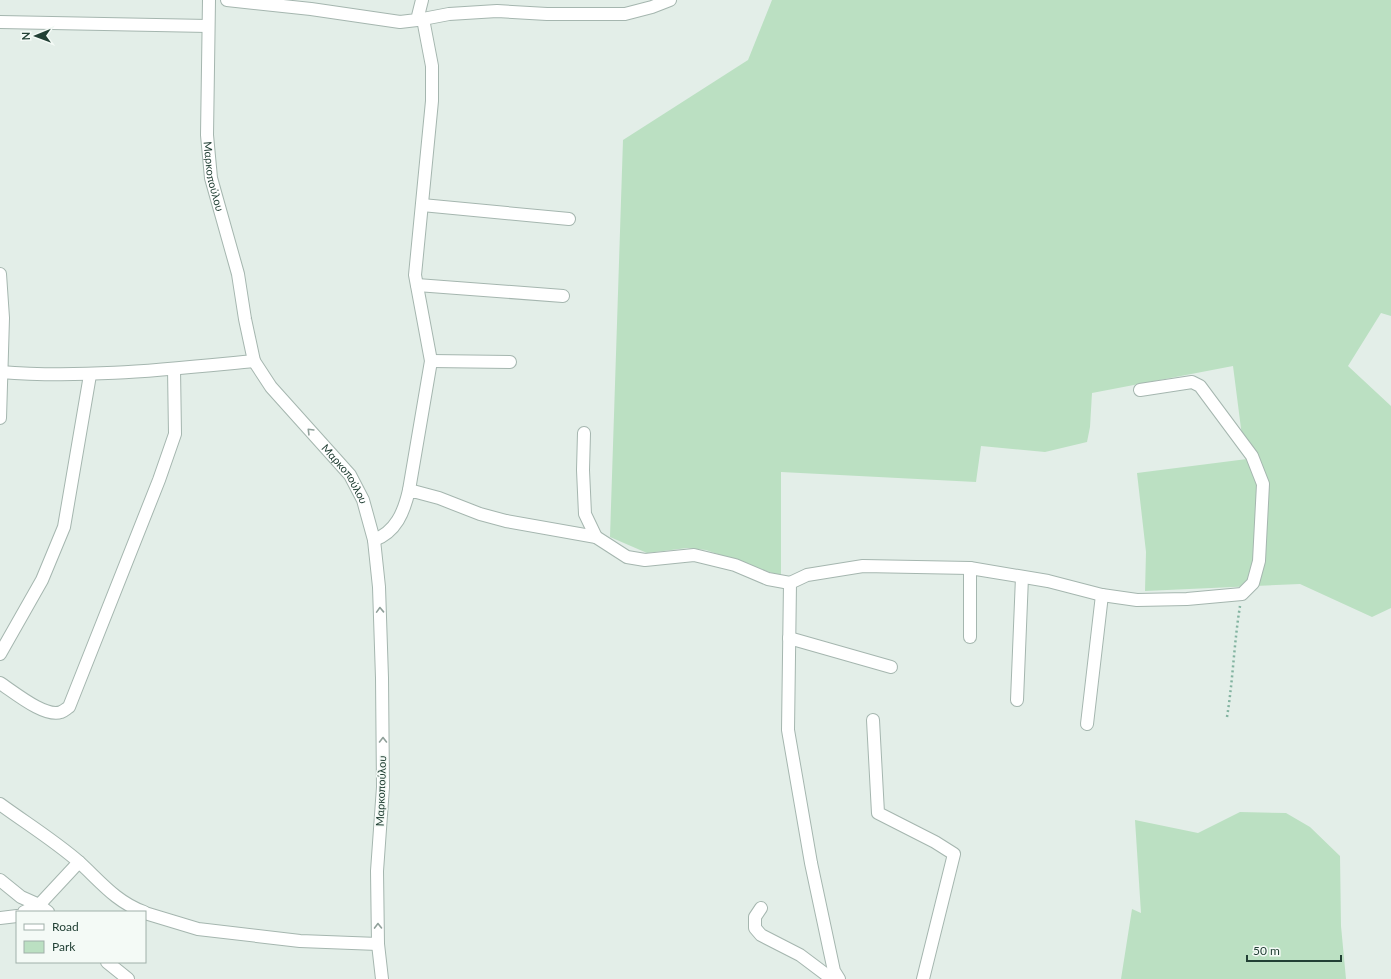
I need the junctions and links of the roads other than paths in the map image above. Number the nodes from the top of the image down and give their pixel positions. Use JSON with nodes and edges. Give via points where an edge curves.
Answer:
{"nodes":[{"id":1,"x":209,"y":0,"type":"edge"},
{"id":2,"x":228,"y":0,"type":"edge"},
{"id":3,"x":422,"y":0,"type":"edge"},
{"id":4,"x":670,"y":0,"type":"edge"},
{"id":5,"x":498,"y":5,"type":"edge"},
{"id":6,"x":420,"y":20,"type":"junction"},
{"id":7,"x":0,"y":22,"type":"edge"},
{"id":8,"x":208,"y":26,"type":"junction"},
{"id":9,"x":422,"y":205,"type":"junction"},
{"id":10,"x":569,"y":219,"type":"dead end"},
{"id":11,"x":0,"y":274,"type":"edge"},
{"id":12,"x":417,"y":285,"type":"junction"},
{"id":13,"x":562,"y":296,"type":"dead end"},
{"id":14,"x":254,"y":361,"type":"junction"},
{"id":15,"x":431,"y":361,"type":"junction"},
{"id":16,"x":510,"y":362,"type":"dead end"},
{"id":17,"x":174,"y":369,"type":"junction"},
{"id":18,"x":1,"y":372,"type":"edge"},
{"id":19,"x":90,"y":375,"type":"junction"},
{"id":20,"x":1140,"y":390,"type":"dead end"},
{"id":21,"x":0,"y":418,"type":"edge"},
{"id":22,"x":584,"y":433,"type":"dead end"},
{"id":23,"x":409,"y":490,"type":"junction"},
{"id":24,"x":596,"y":537,"type":"junction"},
{"id":25,"x":374,"y":540,"type":"junction"},
{"id":26,"x":970,"y":568,"type":"junction"},
{"id":27,"x":1022,"y":577,"type":"junction"},
{"id":28,"x":790,"y":583,"type":"junction"},
{"id":29,"x":1102,"y":595,"type":"junction"},
{"id":30,"x":970,"y":637,"type":"dead end"},
{"id":31,"x":789,"y":638,"type":"junction"},
{"id":32,"x":0,"y":654,"type":"edge"},
{"id":33,"x":891,"y":667,"type":"dead end"},
{"id":34,"x":0,"y":683,"type":"edge"},
{"id":35,"x":1017,"y":700,"type":"dead end"},
{"id":36,"x":873,"y":720,"type":"dead end"},
{"id":37,"x":1086,"y":724,"type":"dead end"},
{"id":38,"x":0,"y":804,"type":"edge"},
{"id":39,"x":79,"y":862,"type":"junction"},
{"id":40,"x":0,"y":880,"type":"edge"},
{"id":41,"x":43,"y":908,"type":"edge"},
{"id":42,"x":761,"y":908,"type":"dead end"},
{"id":43,"x":29,"y":911,"type":"edge"},
{"id":44,"x":141,"y":911,"type":"edge"},
{"id":45,"x":146,"y":913,"type":"edge"},
{"id":46,"x":16,"y":916,"type":"edge"},
{"id":47,"x":0,"y":918,"type":"edge"},
{"id":48,"x":378,"y":944,"type":"junction"},
{"id":49,"x":108,"y":963,"type":"edge"},
{"id":50,"x":128,"y":979,"type":"edge"},
{"id":51,"x":382,"y":979,"type":"edge"},
{"id":52,"x":832,"y":979,"type":"edge"},
{"id":53,"x":839,"y":979,"type":"edge"},
{"id":54,"x":923,"y":979,"type":"edge"}],
"edges":[{"from":1,"to":8,"type":"street","name":"Μαρκοπούλου"},
{"from":2,"to":6,"type":"street","via":[[400,22]]},
{"from":3,"to":6,"type":"street"},
{"from":4,"to":5,"type":"street","via":[[625,14],[547,14]]},
{"from":5,"to":6,"type":"street"},
{"from":6,"to":9,"type":"street","via":[[432,66],[432,101]]},
{"from":7,"to":8,"type":"street"},
{"from":8,"to":14,"type":"street","name":"Μαρκοπούλου","via":[[207,135],[211,178],[238,274],[244,319]]},
{"from":9,"to":10,"type":"street"},
{"from":9,"to":12,"type":"street","via":[[415,275]]},
{"from":11,"to":18,"type":"street","via":[[3,318]]},
{"from":12,"to":13,"type":"street"},
{"from":12,"to":15,"type":"street"},
{"from":14,"to":17,"type":"street"},
{"from":25,"to":14,"type":"street","name":"Μαρκοπούλου","one_way":true,"via":[[362,500],[350,475],[276,393]]},
{"from":15,"to":16,"type":"street"},
{"from":15,"to":23,"type":"street"},
{"from":17,"to":19,"type":"street"},
{"from":17,"to":34,"type":"street","via":[[175,434],[69,707],[61,712],[50,712],[35,706]]},
{"from":18,"to":19,"type":"street"},
{"from":18,"to":21,"type":"street"},
{"from":19,"to":32,"type":"street","via":[[64,527],[42,580]]},
{"from":20,"to":29,"type":"street","via":[[1192,382],[1200,386],[1252,456],[1262,484],[1259,561],[1253,583],[1242,594],[1158,600]]},
{"from":22,"to":24,"type":"street","via":[[585,514]]},
{"from":23,"to":24,"type":"street","via":[[506,521]]},
{"from":23,"to":25,"type":"street","via":[[396,526],[383,537]]},
{"from":24,"to":28,"type":"street","via":[[627,557],[645,560],[694,555],[735,565],[768,579]]},
{"from":48,"to":25,"type":"street","name":"Μαρκοπούλου","one_way":true,"via":[[377,871],[383,787],[382,678],[379,587]]},
{"from":26,"to":27,"type":"street"},
{"from":26,"to":28,"type":"street","via":[[863,566],[807,575]]},
{"from":26,"to":30,"type":"street"},
{"from":27,"to":29,"type":"street"},
{"from":27,"to":35,"type":"street"},
{"from":28,"to":31,"type":"street"},
{"from":29,"to":37,"type":"street"},
{"from":31,"to":33,"type":"street"},
{"from":31,"to":53,"type":"street","via":[[788,730],[811,863],[834,970]]},
{"from":36,"to":54,"type":"street","via":[[878,813],[954,854]]},
{"from":38,"to":39,"type":"street"},
{"from":39,"to":41,"type":"street"},
{"from":39,"to":44,"type":"street","via":[[105,888],[131,908]]},
{"from":40,"to":41,"type":"street","via":[[21,897]]},
{"from":41,"to":43,"type":"street"},
{"from":42,"to":52,"type":"street","via":[[755,918],[755,928],[761,935],[800,955]]},
{"from":45,"to":48,"type":"street","via":[[198,929],[300,941]]},
{"from":46,"to":47,"type":"street"},
{"from":48,"to":51,"type":"street","name":"Μαρκοπούλου"},
{"from":49,"to":50,"type":"street"}]}
